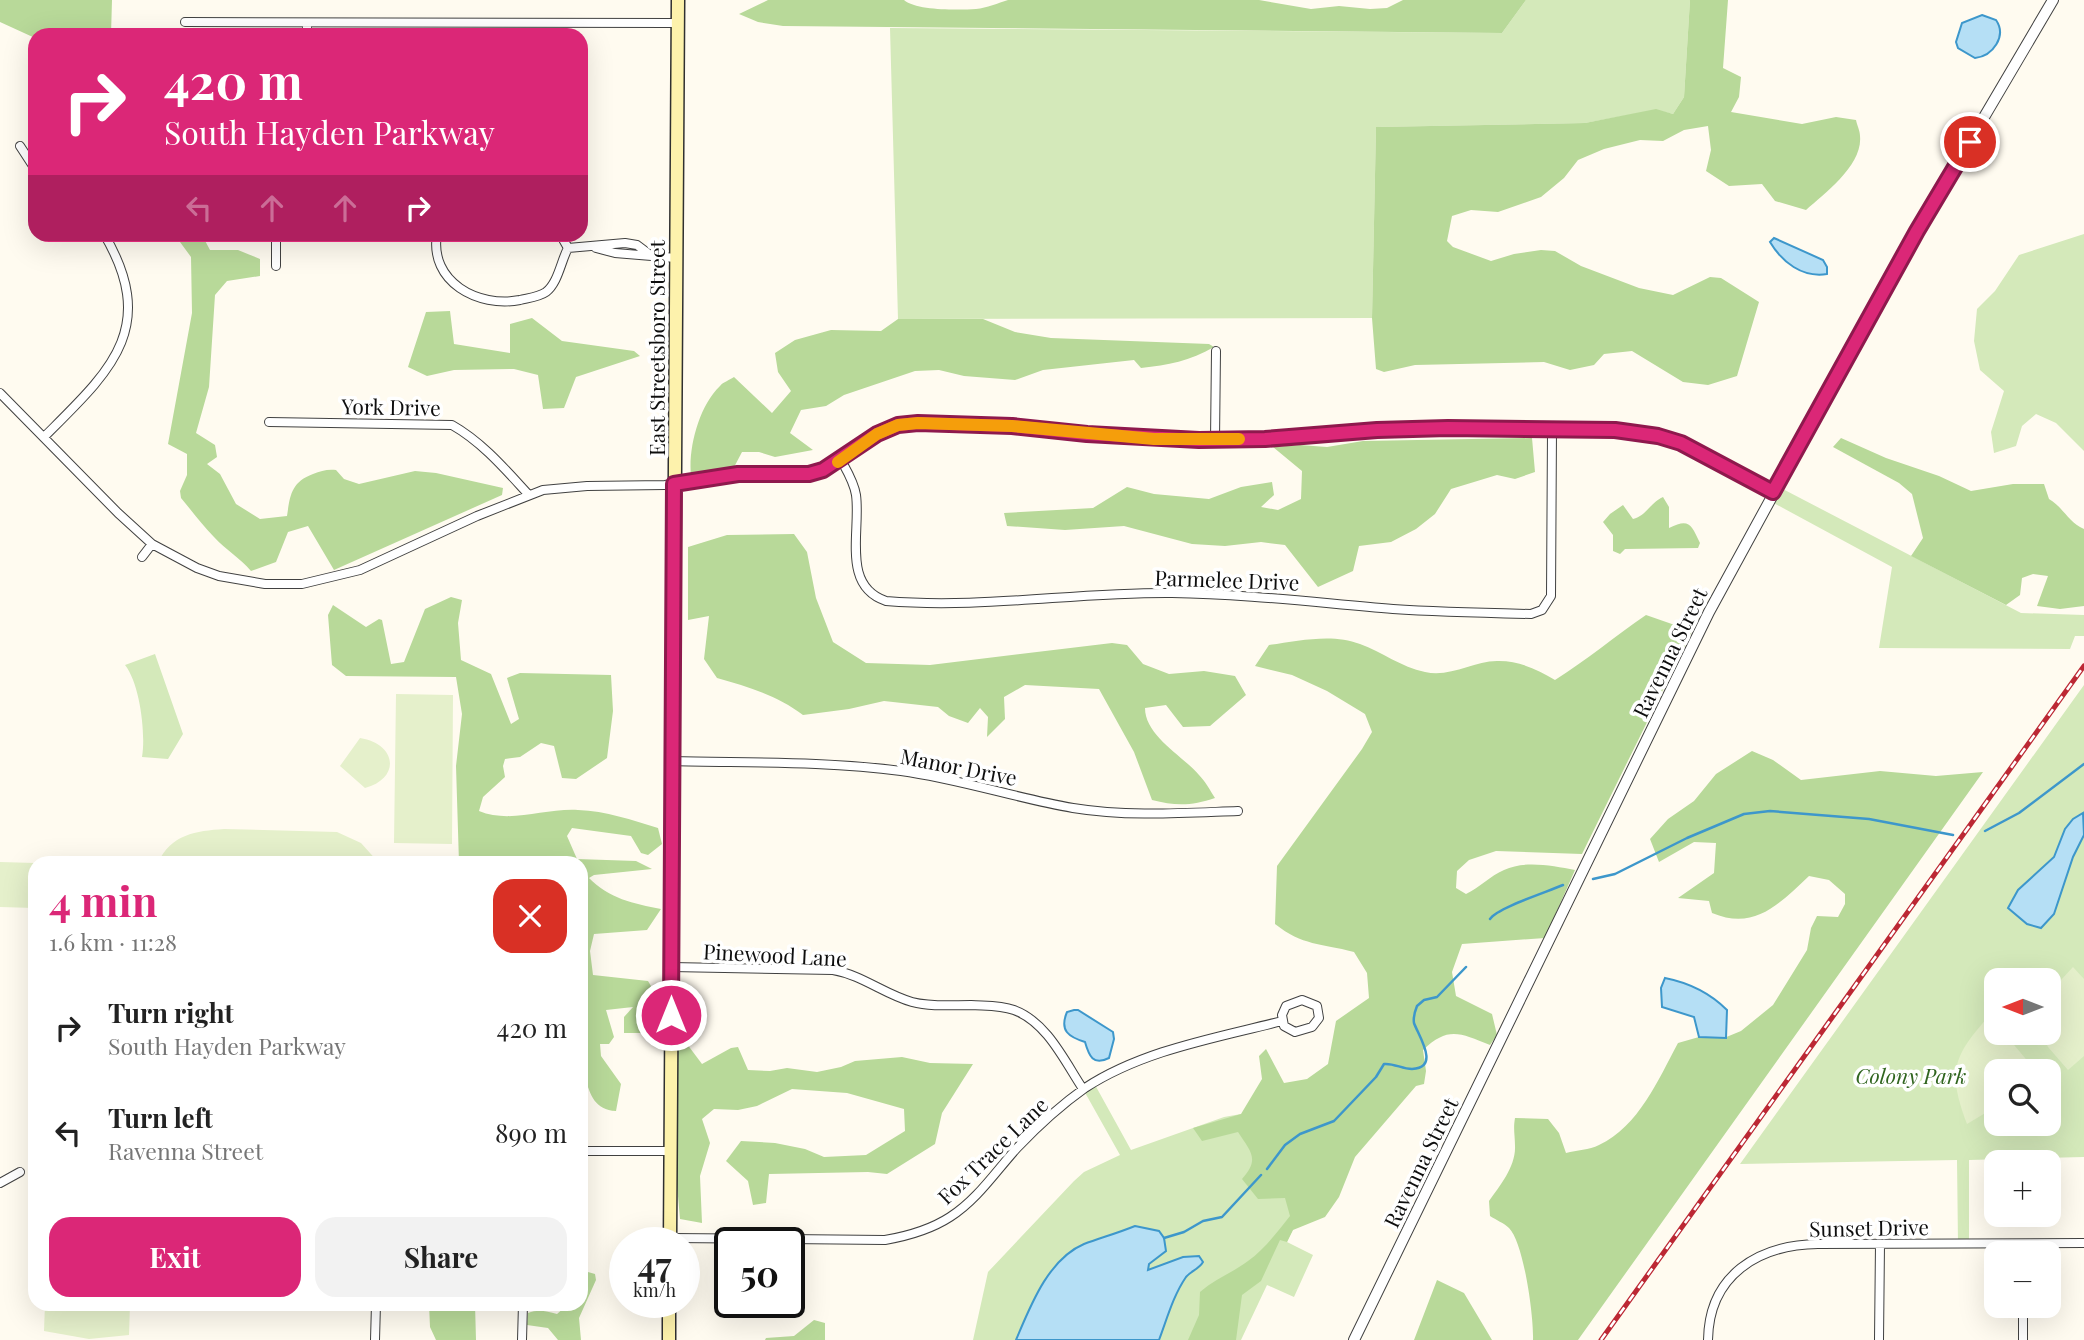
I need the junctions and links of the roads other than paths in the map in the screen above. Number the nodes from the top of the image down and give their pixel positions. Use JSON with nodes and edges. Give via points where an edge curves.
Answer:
{"nodes":[{"id":1,"x":678,"y":0,"type":"edge"},
{"id":2,"x":2053,"y":0,"type":"edge"},
{"id":3,"x":185,"y":22,"type":"dead end"},
{"id":4,"x":307,"y":23,"type":"junction"},
{"id":5,"x":678,"y":23,"type":"junction"},
{"id":6,"x":307,"y":28,"type":"edge"},
{"id":7,"x":20,"y":146,"type":"dead end"},
{"id":8,"x":28,"y":158,"type":"edge"},
{"id":9,"x":109,"y":242,"type":"edge"},
{"id":10,"x":276,"y":242,"type":"edge"},
{"id":11,"x":437,"y":242,"type":"edge"},
{"id":12,"x":565,"y":242,"type":"edge"},
{"id":13,"x":568,"y":248,"type":"junction"},
{"id":14,"x":676,"y":258,"type":"junction"},
{"id":15,"x":275,"y":266,"type":"dead end"},
{"id":16,"x":1216,"y":351,"type":"dead end"},
{"id":17,"x":0,"y":393,"type":"edge"},
{"id":18,"x":269,"y":422,"type":"dead end"},
{"id":19,"x":1552,"y":430,"type":"junction"},
{"id":20,"x":44,"y":437,"type":"junction"},
{"id":21,"x":1215,"y":440,"type":"junction"},
{"id":22,"x":841,"y":460,"type":"junction"},
{"id":23,"x":674,"y":484,"type":"junction"},
{"id":24,"x":1773,"y":492,"type":"junction"},
{"id":25,"x":528,"y":494,"type":"junction"},
{"id":26,"x":152,"y":544,"type":"junction"},
{"id":27,"x":142,"y":557,"type":"dead end"},
{"id":28,"x":673,"y":761,"type":"junction"},
{"id":29,"x":1238,"y":811,"type":"dead end"},
{"id":30,"x":671,"y":967,"type":"junction"},
{"id":31,"x":1282,"y":1020,"type":"junction"},
{"id":32,"x":1083,"y":1090,"type":"junction"},
{"id":33,"x":588,"y":1151,"type":"edge"},
{"id":34,"x":671,"y":1151,"type":"junction"},
{"id":35,"x":20,"y":1172,"type":"dead end"},
{"id":36,"x":0,"y":1183,"type":"edge"},
{"id":37,"x":670,"y":1227,"type":"edge"},
{"id":38,"x":700,"y":1240,"type":"edge"},
{"id":39,"x":2084,"y":1243,"type":"edge"},
{"id":40,"x":1880,"y":1244,"type":"junction"},
{"id":41,"x":2061,"y":1245,"type":"edge"},
{"id":42,"x":1984,"y":1247,"type":"edge"},
{"id":43,"x":376,"y":1311,"type":"edge"},
{"id":44,"x":523,"y":1311,"type":"edge"},
{"id":45,"x":669,"y":1318,"type":"edge"},
{"id":46,"x":2023,"y":1318,"type":"edge"},
{"id":47,"x":375,"y":1340,"type":"edge"},
{"id":48,"x":522,"y":1340,"type":"edge"},
{"id":49,"x":669,"y":1340,"type":"edge"},
{"id":50,"x":1354,"y":1340,"type":"edge"},
{"id":51,"x":1708,"y":1340,"type":"edge"},
{"id":52,"x":1879,"y":1340,"type":"edge"},
{"id":53,"x":2023,"y":1340,"type":"edge"}],
"edges":[{"from":1,"to":5,"type":"main road","name":"East Streetsboro Street"},
{"from":2,"to":24,"type":"street","name":"Ravenna Street","via":[[1917,231]]},
{"from":3,"to":4,"type":"street"},
{"from":4,"to":5,"type":"street"},
{"from":4,"to":6,"type":"street"},
{"from":5,"to":14,"type":"main road","name":"East Streetsboro Street"},
{"from":7,"to":8,"type":"street"},
{"from":9,"to":20,"type":"street","via":[[126,285],[121,343],[98,383]]},
{"from":10,"to":15,"type":"street"},
{"from":11,"to":13,"type":"street","via":[[437,261],[443,273],[478,298],[495,302],[547,292]]},
{"from":12,"to":13,"type":"street"},
{"from":13,"to":14,"type":"street","via":[[625,243],[649,254]]},
{"from":14,"to":23,"type":"main road","name":"East Streetsboro Street"},
{"from":16,"to":21,"type":"street"},
{"from":17,"to":20,"type":"street"},
{"from":18,"to":25,"type":"street","name":"York Drive","via":[[452,425],[493,457]]},
{"from":19,"to":21,"type":"street","via":[[1377,430]]},
{"from":19,"to":22,"type":"street","name":"Parmelee Drive","via":[[1550,596],[1542,610],[1531,614],[1395,609],[1216,594],[1125,594],[1000,603],[886,601],[862,585],[857,572],[856,498]]},
{"from":19,"to":24,"type":"street","via":[[1615,430],[1658,436],[1698,451]]},
{"from":20,"to":26,"type":"street"},
{"from":21,"to":22,"type":"street","via":[[918,423],[877,434]]},
{"from":22,"to":23,"type":"street","via":[[809,474],[738,474]]},
{"from":23,"to":25,"type":"street","via":[[567,487]]},
{"from":23,"to":28,"type":"main road","name":"East Streetsboro Street"},
{"from":24,"to":50,"type":"street","name":"Ravenna Street","via":[[1709,612]]},
{"from":25,"to":26,"type":"street","via":[[360,570],[302,584],[255,583],[219,576]]},
{"from":26,"to":27,"type":"street"},
{"from":28,"to":29,"type":"street","name":"Manor Drive","via":[[900,771],[1104,812]]},
{"from":28,"to":30,"type":"main road","name":"East Streetsboro Street"},
{"from":30,"to":32,"type":"street","name":"Pinewood Lane","via":[[833,970],[914,1002],[1015,1010],[1045,1032]]},
{"from":30,"to":34,"type":"main road","name":"East Streetsboro Street"},
{"from":31,"to":31,"type":"street","name":"Fox Trace Lane","via":[[1289,1030],[1301,1032],[1317,1024],[1319,1011],[1312,1002],[1302,1000],[1286,1006]]},
{"from":31,"to":32,"type":"street","name":"Fox Trace Lane","via":[[1160,1054]]},
{"from":32,"to":38,"type":"street","name":"Fox Trace Lane","via":[[1036,1130],[953,1216],[931,1228],[885,1240]]},
{"from":33,"to":34,"type":"street"},
{"from":34,"to":37,"type":"main road","name":"East Streetsboro Street"},
{"from":35,"to":36,"type":"street"},
{"from":39,"to":41,"type":"street","name":"Sunset Drive"},
{"from":40,"to":42,"type":"street","name":"Sunset Drive"},
{"from":40,"to":51,"type":"street","name":"Sunset Drive","via":[[1792,1246],[1764,1253],[1727,1282],[1712,1313]]},
{"from":40,"to":52,"type":"street"},
{"from":43,"to":47,"type":"street"},
{"from":44,"to":48,"type":"street"},
{"from":45,"to":49,"type":"main road"},
{"from":46,"to":53,"type":"street"}]}
